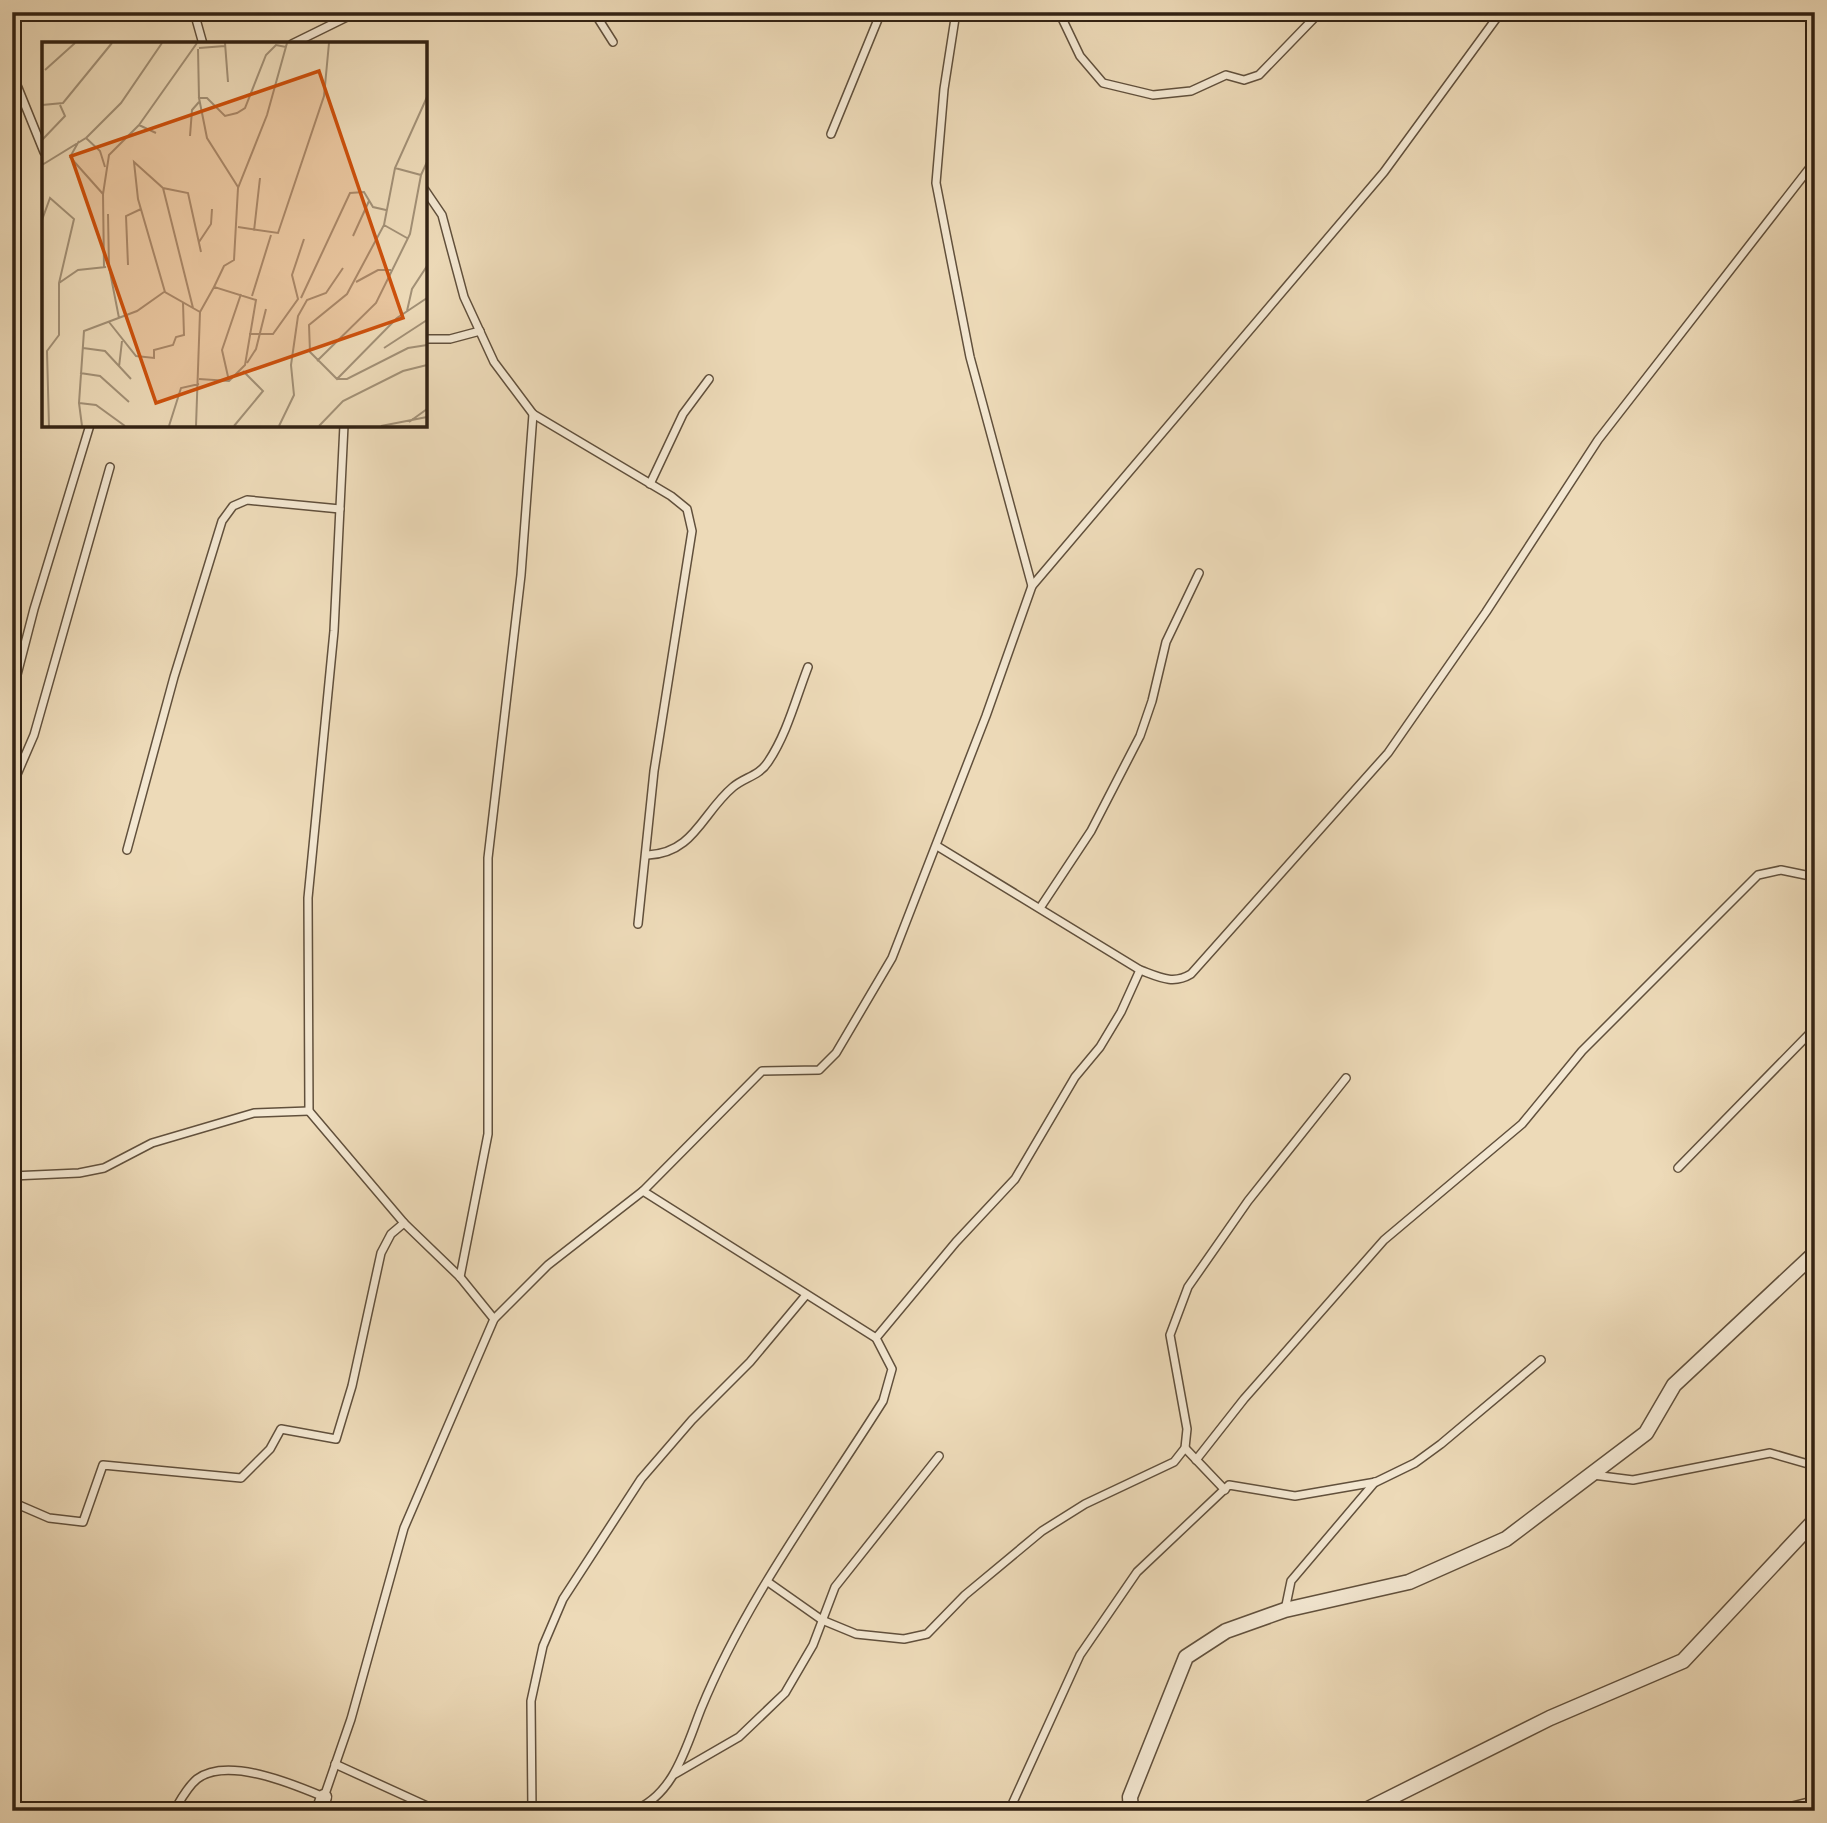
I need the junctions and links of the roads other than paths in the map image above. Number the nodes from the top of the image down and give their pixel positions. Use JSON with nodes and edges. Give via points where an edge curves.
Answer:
{"nodes":[{"id":1,"x":194,"y":12,"type":"edge"},
{"id":2,"x":357,"y":12,"type":"edge"},
{"id":3,"x":594,"y":12,"type":"edge"},
{"id":4,"x":881,"y":12,"type":"edge"},
{"id":5,"x":956,"y":12,"type":"edge"},
{"id":6,"x":1059,"y":12,"type":"edge"},
{"id":7,"x":1320,"y":12,"type":"edge"},
{"id":8,"x":1502,"y":12,"type":"edge"},
{"id":9,"x":613,"y":41,"type":"dead end"},
{"id":10,"x":202,"y":42,"type":"edge"},
{"id":11,"x":296,"y":42,"type":"edge"},
{"id":12,"x":12,"y":73,"type":"edge"},
{"id":13,"x":831,"y":134,"type":"dead end"},
{"id":14,"x":42,"y":147,"type":"edge"},
{"id":15,"x":1815,"y":161,"type":"edge"},
{"id":16,"x":427,"y":193,"type":"edge"},
{"id":17,"x":480,"y":331,"type":"junction"},
{"id":18,"x":427,"y":339,"type":"edge"},
{"id":19,"x":709,"y":379,"type":"dead end"},
{"id":20,"x":533,"y":414,"type":"junction"},
{"id":21,"x":89,"y":427,"type":"edge"},
{"id":22,"x":344,"y":427,"type":"edge"},
{"id":23,"x":110,"y":467,"type":"dead end"},
{"id":24,"x":649,"y":484,"type":"junction"},
{"id":25,"x":340,"y":509,"type":"junction"},
{"id":26,"x":1199,"y":573,"type":"dead end"},
{"id":27,"x":1032,"y":586,"type":"junction"},
{"id":28,"x":808,"y":667,"type":"dead end"},
{"id":29,"x":12,"y":694,"type":"edge"},
{"id":30,"x":12,"y":786,"type":"edge"},
{"id":31,"x":937,"y":846,"type":"junction"},
{"id":32,"x":127,"y":850,"type":"dead end"},
{"id":33,"x":648,"y":855,"type":"junction"},
{"id":34,"x":1815,"y":877,"type":"edge"},
{"id":35,"x":1040,"y":908,"type":"junction"},
{"id":36,"x":638,"y":924,"type":"dead end"},
{"id":37,"x":1140,"y":970,"type":"junction"},
{"id":38,"x":1815,"y":1028,"type":"edge"},
{"id":39,"x":1346,"y":1078,"type":"dead end"},
{"id":40,"x":309,"y":1111,"type":"junction"},
{"id":41,"x":1678,"y":1168,"type":"dead end"},
{"id":42,"x":12,"y":1176,"type":"edge"},
{"id":43,"x":643,"y":1191,"type":"junction"},
{"id":44,"x":404,"y":1223,"type":"junction"},
{"id":45,"x":1815,"y":1253,"type":"edge"},
{"id":46,"x":460,"y":1277,"type":"junction"},
{"id":47,"x":806,"y":1296,"type":"junction"},
{"id":48,"x":494,"y":1319,"type":"junction"},
{"id":49,"x":876,"y":1338,"type":"junction"},
{"id":50,"x":1541,"y":1360,"type":"dead end"},
{"id":51,"x":1185,"y":1448,"type":"junction"},
{"id":52,"x":939,"y":1455,"type":"dead end"},
{"id":53,"x":1196,"y":1460,"type":"junction"},
{"id":54,"x":1815,"y":1466,"type":"edge"},
{"id":55,"x":1593,"y":1475,"type":"junction"},
{"id":56,"x":1376,"y":1482,"type":"junction"},
{"id":57,"x":1225,"y":1490,"type":"junction"},
{"id":58,"x":12,"y":1502,"type":"edge"},
{"id":59,"x":1815,"y":1520,"type":"edge"},
{"id":60,"x":768,"y":1582,"type":"junction"},
{"id":61,"x":1285,"y":1609,"type":"junction"},
{"id":62,"x":822,"y":1620,"type":"junction"},
{"id":63,"x":335,"y":1764,"type":"junction"},
{"id":64,"x":675,"y":1774,"type":"junction"},
{"id":65,"x":321,"y":1804,"type":"edge"},
{"id":66,"x":1815,"y":1804,"type":"edge"},
{"id":67,"x":649,"y":1808,"type":"edge"},
{"id":68,"x":174,"y":1811,"type":"edge"},
{"id":69,"x":438,"y":1811,"type":"edge"},
{"id":70,"x":532,"y":1811,"type":"edge"},
{"id":71,"x":632,"y":1811,"type":"edge"},
{"id":72,"x":1009,"y":1811,"type":"edge"},
{"id":73,"x":1131,"y":1811,"type":"edge"},
{"id":74,"x":1364,"y":1811,"type":"edge"},
{"id":75,"x":1787,"y":1811,"type":"edge"}],
"edges":[{"from":1,"to":10,"type":"lane"},
{"from":2,"to":11,"type":"lane"},
{"from":3,"to":9,"type":"lane"},
{"from":4,"to":13,"type":"lane"},
{"from":5,"to":27,"type":"lane","via":[[936,183],[970,356]]},
{"from":6,"to":7,"type":"lane","via":[[1080,56],[1103,83],[1153,94],[1191,91],[1226,75],[1244,80],[1259,75]]},
{"from":8,"to":27,"type":"lane","via":[[1384,172]]},
{"from":12,"to":14,"type":"lane"},
{"from":15,"to":37,"type":"lane","via":[[1598,440],[1388,753],[1191,974],[1170,981]]},
{"from":16,"to":17,"type":"lane","via":[[443,215],[464,297]]},
{"from":17,"to":18,"type":"lane"},
{"from":17,"to":20,"type":"lane","via":[[494,362]]},
{"from":19,"to":24,"type":"lane","via":[[683,414]]},
{"from":20,"to":24,"type":"lane"},
{"from":20,"to":46,"type":"lane","via":[[521,575],[488,858],[488,1134]]},
{"from":21,"to":29,"type":"lane"},
{"from":22,"to":25,"type":"lane"},
{"from":23,"to":30,"type":"lane","via":[[34,735]]},
{"from":24,"to":33,"type":"lane","via":[[687,509],[692,531],[654,771]]},
{"from":25,"to":32,"type":"lane","via":[[247,500],[233,506],[222,521]]},
{"from":25,"to":40,"type":"lane","via":[[334,631],[308,898]]},
{"from":26,"to":35,"type":"lane","via":[[1166,642],[1140,736],[1091,831]]},
{"from":27,"to":31,"type":"lane"},
{"from":28,"to":33,"type":"lane","via":[[767,764],[734,786],[683,844],[665,854]]},
{"from":31,"to":35,"type":"lane"},
{"from":31,"to":43,"type":"lane","via":[[892,958],[836,1053],[811,1073],[762,1071]]},
{"from":33,"to":36,"type":"lane"},
{"from":34,"to":53,"type":"lane","via":[[1781,870],[1758,875],[1592,1042],[1522,1124],[1384,1240]]},
{"from":35,"to":37,"type":"lane"},
{"from":37,"to":49,"type":"lane","via":[[1121,1012],[1075,1077],[1015,1179]]},
{"from":38,"to":41,"type":"lane"},
{"from":39,"to":51,"type":"lane","via":[[1248,1200],[1188,1287],[1170,1335],[1187,1429]]},
{"from":40,"to":42,"type":"lane","via":[[254,1113],[152,1143],[104,1168]]},
{"from":40,"to":44,"type":"lane"},
{"from":43,"to":47,"type":"lane"},
{"from":43,"to":48,"type":"lane","via":[[548,1265]]},
{"from":44,"to":46,"type":"lane"},
{"from":44,"to":58,"type":"lane","via":[[391,1234],[381,1253],[336,1439],[281,1429],[271,1449],[241,1478],[103,1465],[83,1522],[49,1518]]},
{"from":45,"to":55,"type":"street","via":[[1674,1385],[1646,1433]]},
{"from":46,"to":48,"type":"lane"},
{"from":47,"to":49,"type":"lane"},
{"from":47,"to":70,"type":"lane","via":[[641,1479],[563,1599],[543,1646],[531,1701]]},
{"from":48,"to":63,"type":"lane","via":[[404,1528]]},
{"from":49,"to":60,"type":"lane","via":[[892,1369],[887,1392]]},
{"from":50,"to":56,"type":"lane","via":[[1441,1444]]},
{"from":51,"to":53,"type":"lane"},
{"from":51,"to":62,"type":"lane","via":[[1174,1462],[1085,1504],[1042,1531],[997,1566],[927,1634],[904,1639],[856,1634]]},
{"from":52,"to":62,"type":"lane","via":[[835,1587]]},
{"from":53,"to":57,"type":"lane"},
{"from":54,"to":55,"type":"lane","via":[[1770,1453],[1633,1480]]},
{"from":55,"to":61,"type":"street","via":[[1506,1539],[1446,1566],[1409,1582]]},
{"from":56,"to":57,"type":"lane","via":[[1296,1496],[1229,1485]]},
{"from":56,"to":61,"type":"lane","via":[[1291,1581]]},
{"from":57,"to":72,"type":"lane","via":[[1137,1572],[1080,1655]]},
{"from":59,"to":74,"type":"street","via":[[1683,1661],[1550,1718]]},
{"from":60,"to":62,"type":"lane"},
{"from":60,"to":64,"type":"lane","via":[[719,1664]]},
{"from":61,"to":73,"type":"street","via":[[1226,1631],[1186,1657],[1130,1797]]},
{"from":62,"to":64,"type":"lane","via":[[785,1693],[739,1737]]},
{"from":63,"to":65,"type":"lane"},
{"from":63,"to":69,"type":"lane"},
{"from":64,"to":67,"type":"lane"},
{"from":65,"to":68,"type":"lane","via":[[264,1775],[216,1772],[197,1779]]},
{"from":66,"to":75,"type":"street"},
{"from":67,"to":71,"type":"lane"}]}
